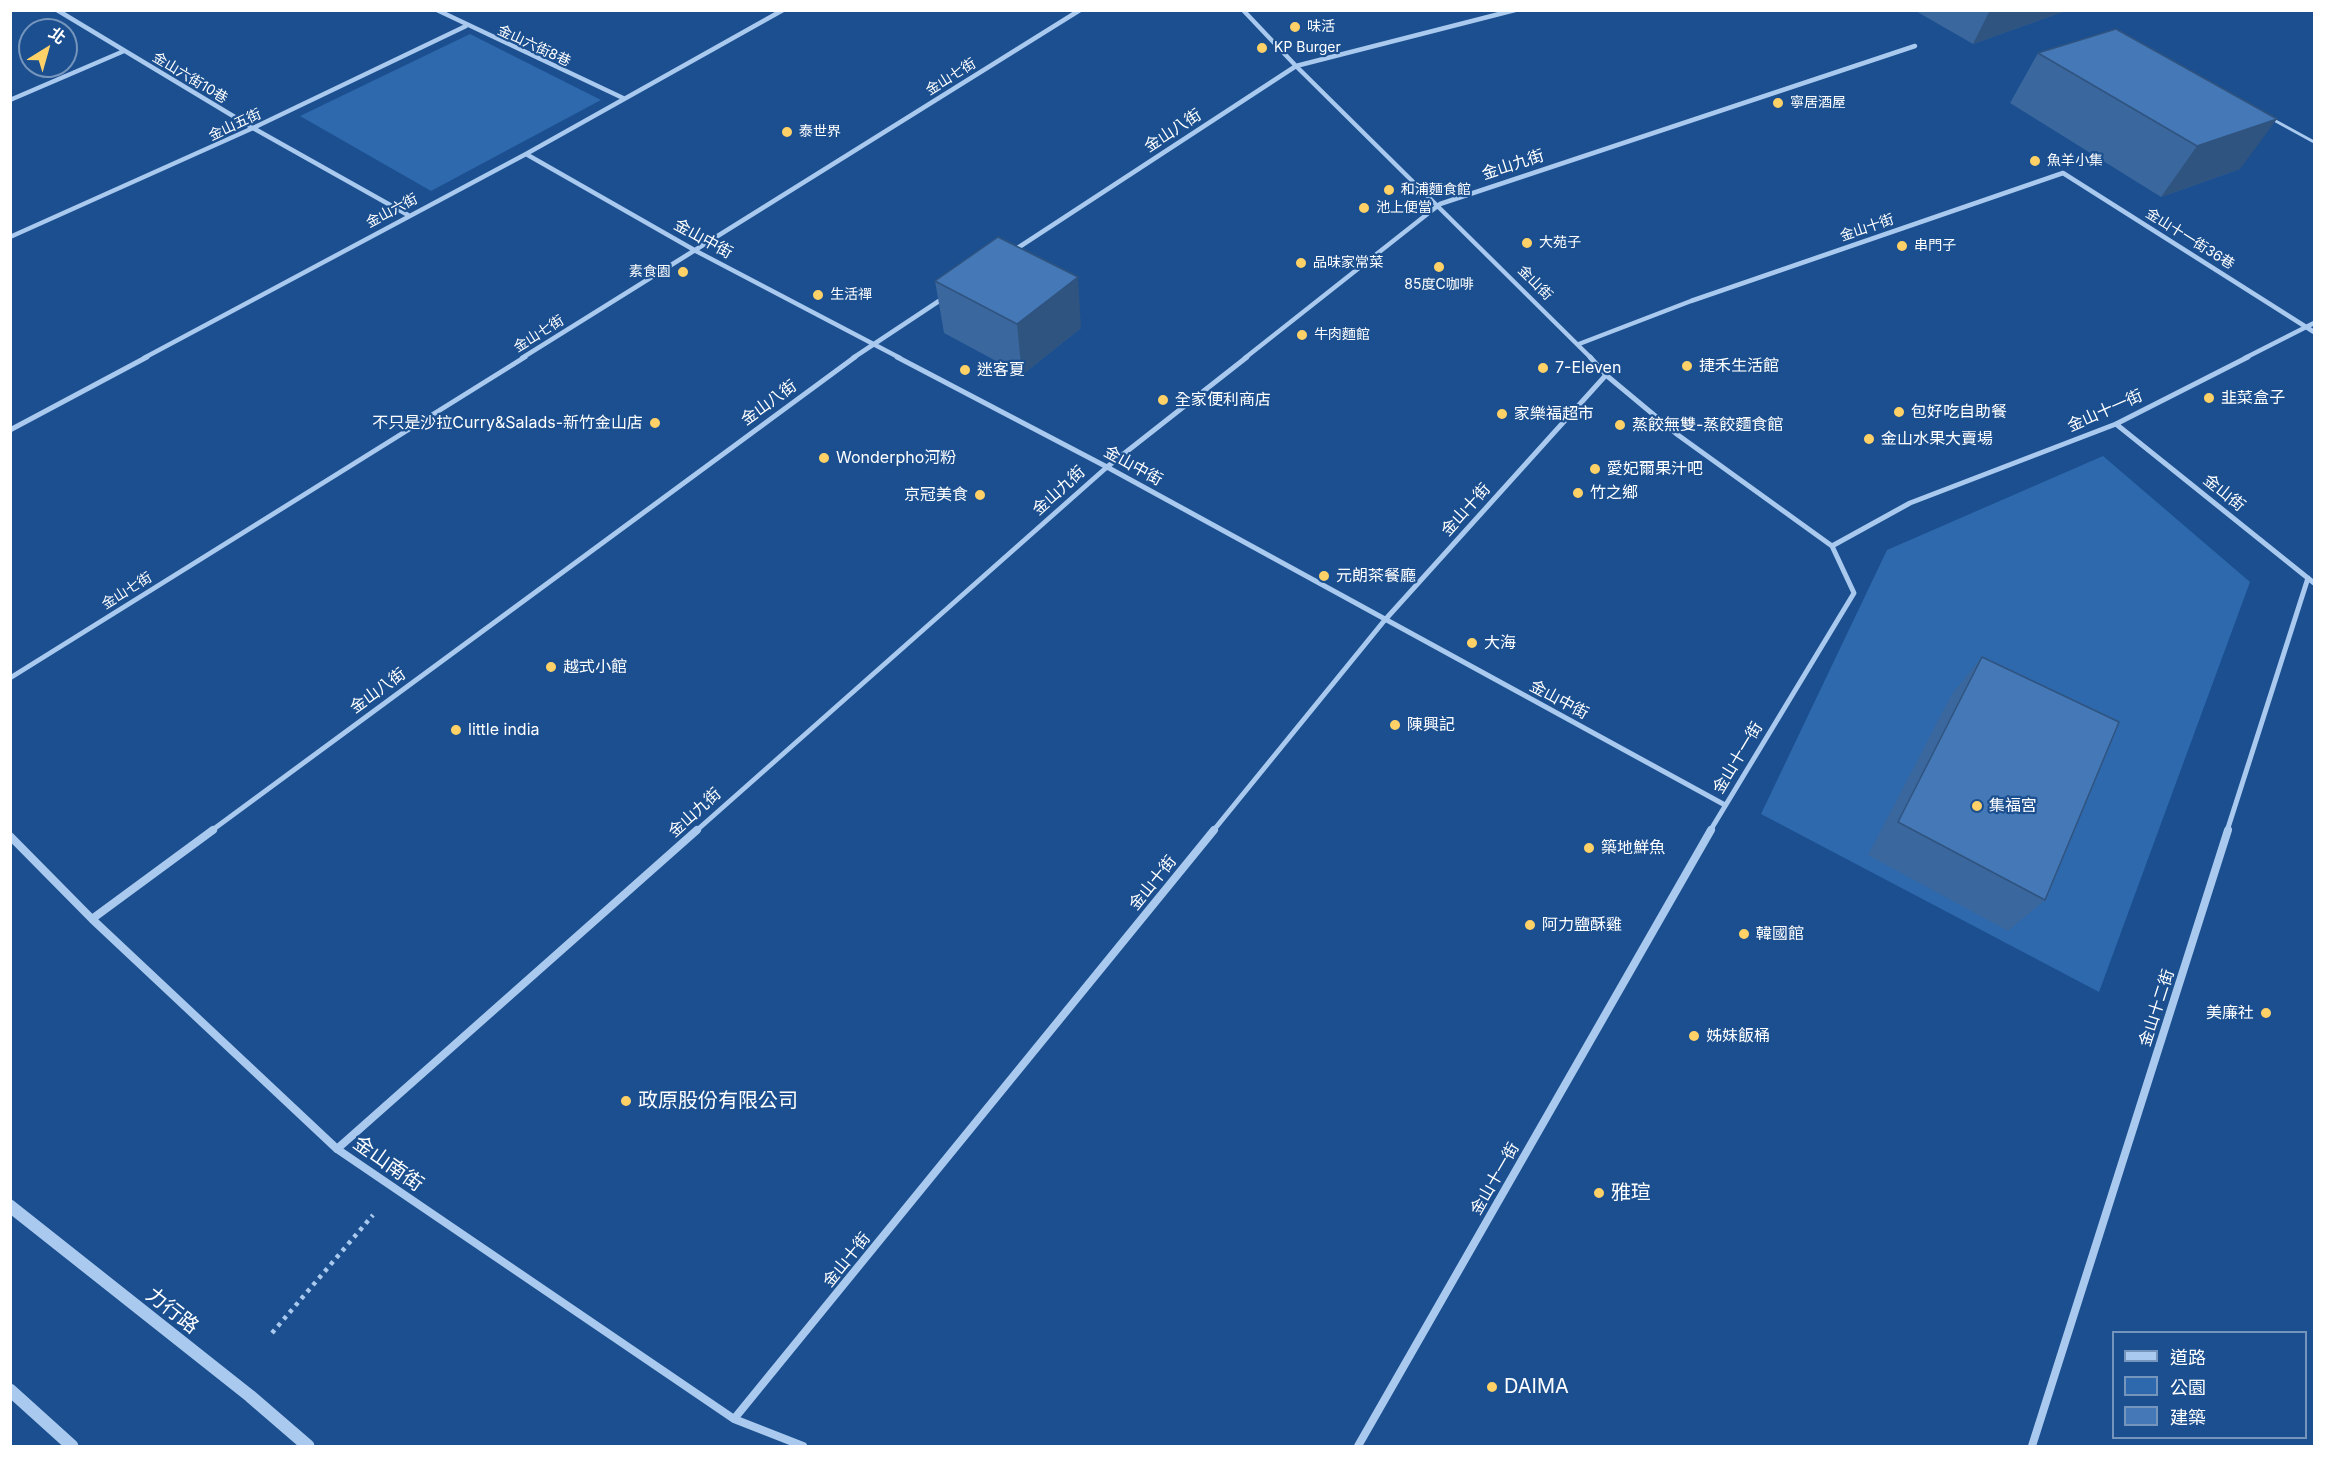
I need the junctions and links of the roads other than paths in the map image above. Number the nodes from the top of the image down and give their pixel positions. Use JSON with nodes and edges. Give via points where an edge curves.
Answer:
{"nodes":[{"id":1,"x":57,"y":10,"type":"edge"},
{"id":2,"x":436,"y":10,"type":"edge"},
{"id":3,"x":783,"y":10,"type":"edge"},
{"id":4,"x":1080,"y":10,"type":"edge"},
{"id":5,"x":1243,"y":10,"type":"edge"},
{"id":6,"x":1515,"y":10,"type":"edge"},
{"id":7,"x":466,"y":26,"type":"junction"},
{"id":8,"x":1915,"y":46,"type":"dead end"},
{"id":9,"x":124,"y":51,"type":"junction"},
{"id":10,"x":1296,"y":66,"type":"junction"},
{"id":11,"x":623,"y":98,"type":"junction"},
{"id":12,"x":10,"y":100,"type":"edge"},
{"id":13,"x":2265,"y":115,"type":"edge"},
{"id":14,"x":253,"y":128,"type":"junction"},
{"id":15,"x":2314,"y":142,"type":"edge"},
{"id":16,"x":526,"y":154,"type":"junction"},
{"id":17,"x":2063,"y":173,"type":"joint"},
{"id":18,"x":1440,"y":204,"type":"junction"},
{"id":19,"x":408,"y":215,"type":"junction"},
{"id":20,"x":10,"y":237,"type":"edge"},
{"id":21,"x":696,"y":251,"type":"junction"},
{"id":22,"x":1009,"y":254,"type":"edge"},
{"id":23,"x":950,"y":293,"type":"dead end"},
{"id":24,"x":2314,"y":322,"type":"edge"},
{"id":25,"x":2305,"y":326,"type":"junction"},
{"id":26,"x":2314,"y":332,"type":"edge"},
{"id":27,"x":1579,"y":344,"type":"junction"},
{"id":28,"x":871,"y":345,"type":"junction"},
{"id":29,"x":1606,"y":375,"type":"junction"},
{"id":30,"x":2116,"y":424,"type":"junction"},
{"id":31,"x":10,"y":430,"type":"edge"},
{"id":32,"x":1107,"y":467,"type":"junction"},
{"id":33,"x":1832,"y":546,"type":"junction"},
{"id":34,"x":2312,"y":580,"type":"edge"},
{"id":35,"x":1384,"y":621,"type":"junction"},
{"id":36,"x":10,"y":678,"type":"edge"},
{"id":37,"x":1725,"y":805,"type":"junction"},
{"id":38,"x":10,"y":836,"type":"edge"},
{"id":39,"x":92,"y":919,"type":"junction"},
{"id":40,"x":337,"y":1149,"type":"junction"},
{"id":41,"x":10,"y":1206,"type":"edge"},
{"id":42,"x":10,"y":1390,"type":"edge"},
{"id":43,"x":735,"y":1419,"type":"junction"},
{"id":44,"x":72,"y":1446,"type":"edge"},
{"id":45,"x":309,"y":1446,"type":"edge"},
{"id":46,"x":802,"y":1446,"type":"edge"},
{"id":47,"x":1358,"y":1446,"type":"edge"},
{"id":48,"x":2032,"y":1446,"type":"edge"}],
"edges":[{"from":1,"to":9,"type":"street","name":"金山六街10巷"},
{"from":2,"to":7,"type":"street","name":"金山六街8巷"},
{"from":3,"to":11,"type":"street","name":"金山六街"},
{"from":4,"to":21,"type":"street","name":"金山七街"},
{"from":5,"to":10,"type":"street","name":"金山街"},
{"from":6,"to":10,"type":"street","name":"金山八街"},
{"from":7,"to":11,"type":"street","name":"金山六街8巷"},
{"from":7,"to":14,"type":"street","name":"金山五街"},
{"from":8,"to":18,"type":"street","name":"金山九街"},
{"from":9,"to":12,"type":"street"},
{"from":9,"to":14,"type":"street","name":"金山六街10巷"},
{"from":10,"to":18,"type":"street","name":"金山街"},
{"from":10,"to":22,"type":"street","name":"金山八街"},
{"from":11,"to":16,"type":"street","name":"金山六街"},
{"from":13,"to":15,"type":"lane"},
{"from":14,"to":19,"type":"street","name":"金山六街10巷"},
{"from":14,"to":20,"type":"street","name":"金山五街"},
{"from":16,"to":19,"type":"street","name":"金山六街"},
{"from":16,"to":21,"type":"street","name":"金山中街"},
{"from":17,"to":25,"type":"street","name":"金山十一街36巷"},
{"from":17,"to":27,"type":"street","name":"金山十街","via":[[1691,301]]},
{"from":18,"to":27,"type":"street","name":"金山街"},
{"from":18,"to":32,"type":"street","name":"金山九街"},
{"from":19,"to":31,"type":"street","name":"金山六街"},
{"from":21,"to":28,"type":"street","name":"金山中街"},
{"from":21,"to":36,"type":"street","name":"金山七街"},
{"from":23,"to":28,"type":"street","name":"金山八街"},
{"from":24,"to":25,"type":"street","name":"金山十一街"},
{"from":25,"to":26,"type":"street","name":"金山十一街36巷"},
{"from":25,"to":30,"type":"street","name":"金山十一街"},
{"from":27,"to":29,"type":"street","name":"金山街"},
{"from":28,"to":32,"type":"street","name":"金山中街"},
{"from":28,"to":39,"type":"street","name":"金山八街"},
{"from":29,"to":33,"type":"street","name":"金山街","via":[[1678,435]]},
{"from":29,"to":35,"type":"street","name":"金山十街"},
{"from":30,"to":33,"type":"street","name":"金山十一街","via":[[1910,502]]},
{"from":30,"to":34,"type":"street","name":"金山街"},
{"from":32,"to":35,"type":"street","name":"金山中街"},
{"from":32,"to":40,"type":"street","name":"金山九街"},
{"from":33,"to":37,"type":"street","name":"金山十一街","via":[[1854,593]]},
{"from":34,"to":48,"type":"street","name":"金山十二街"},
{"from":35,"to":37,"type":"street","name":"金山中街"},
{"from":35,"to":43,"type":"street","name":"金山十街"},
{"from":37,"to":47,"type":"street","name":"金山十一街"},
{"from":38,"to":39,"type":"street","name":"金山南街"},
{"from":39,"to":40,"type":"street","name":"金山南街"},
{"from":40,"to":43,"type":"street","name":"金山南街"},
{"from":41,"to":45,"type":"street","name":"力行路"},
{"from":42,"to":44,"type":"street"},
{"from":43,"to":46,"type":"street","name":"金山南街"}]}
